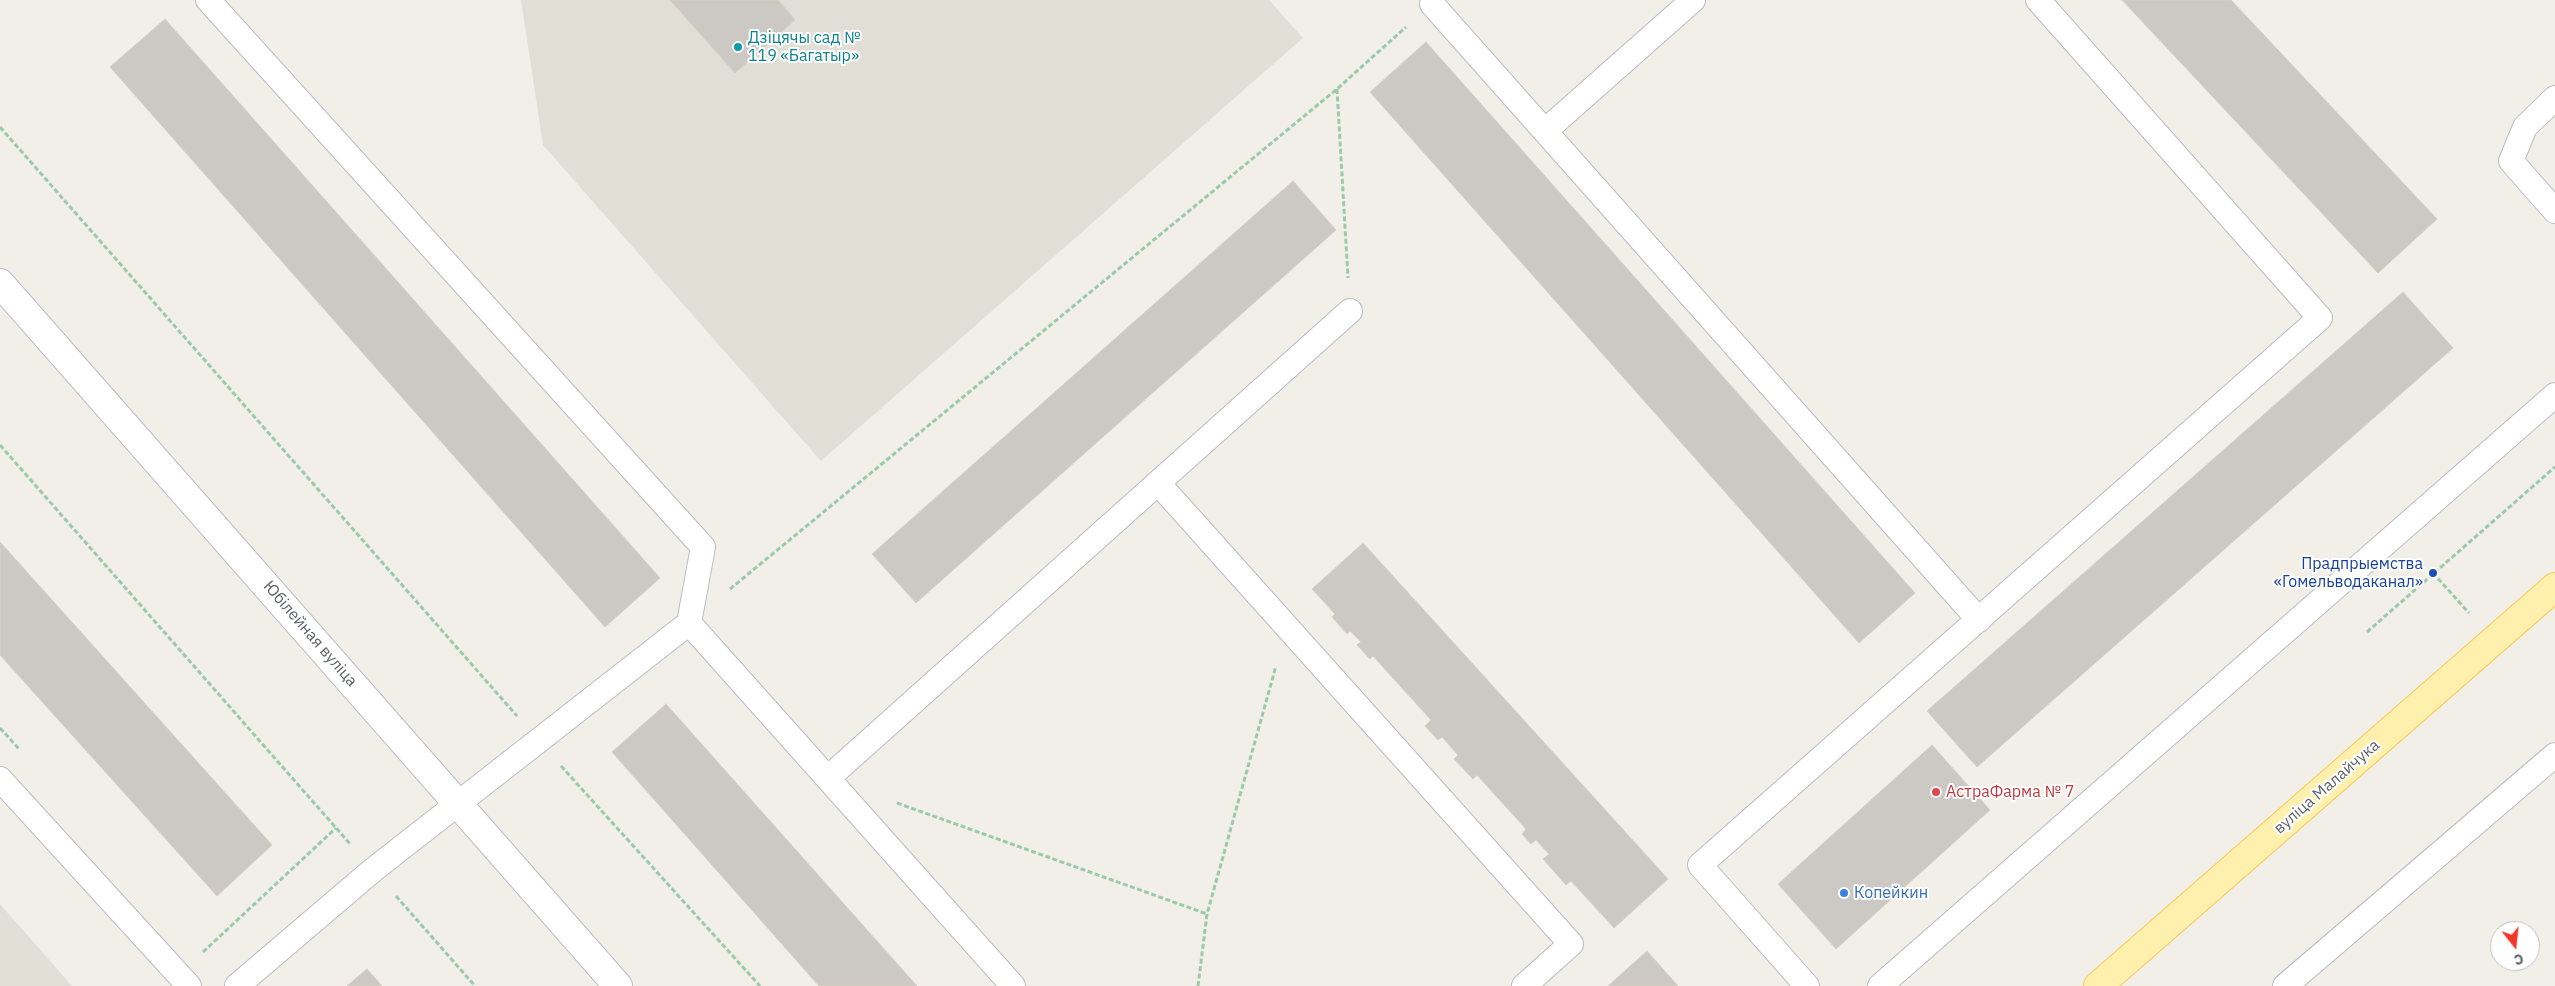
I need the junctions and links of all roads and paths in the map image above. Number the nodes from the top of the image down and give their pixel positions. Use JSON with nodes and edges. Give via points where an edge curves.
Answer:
{"nodes":[{"id":1,"x":208,"y":0,"type":"edge"},
{"id":2,"x":1693,"y":0,"type":"edge"},
{"id":3,"x":2038,"y":0,"type":"edge"},
{"id":4,"x":1432,"y":4,"type":"joint"},
{"id":5,"x":1338,"y":89,"type":"junction"},
{"id":6,"x":2555,"y":98,"type":"edge"},
{"id":7,"x":0,"y":127,"type":"edge"},
{"id":8,"x":1545,"y":131,"type":"junction"},
{"id":9,"x":2555,"y":211,"type":"edge"},
{"id":10,"x":0,"y":283,"type":"edge"},
{"id":11,"x":1350,"y":311,"type":"joint"},
{"id":12,"x":2555,"y":396,"type":"edge"},
{"id":13,"x":0,"y":445,"type":"edge"},
{"id":14,"x":2555,"y":467,"type":"edge"},
{"id":15,"x":1158,"y":483,"type":"junction"},
{"id":16,"x":2433,"y":573,"type":"junction"},
{"id":17,"x":2555,"y":587,"type":"edge"},
{"id":18,"x":1979,"y":620,"type":"junction"},
{"id":19,"x":689,"y":623,"type":"junction"},
{"id":20,"x":1287,"y":626,"type":"junction"},
{"id":21,"x":2367,"y":632,"type":"dead end"},
{"id":22,"x":2495,"y":641,"type":"junction"},
{"id":23,"x":538,"y":741,"type":"junction"},
{"id":24,"x":2555,"y":755,"type":"edge"},
{"id":25,"x":828,"y":778,"type":"junction"},
{"id":26,"x":0,"y":779,"type":"edge"},
{"id":27,"x":892,"y":801,"type":"dead end"},
{"id":28,"x":459,"y":803,"type":"junction"},
{"id":29,"x":336,"y":828,"type":"junction"},
{"id":30,"x":373,"y":870,"type":"junction"},
{"id":31,"x":1207,"y":914,"type":"junction"},
{"id":32,"x":201,"y":954,"type":"dead end"},
{"id":33,"x":189,"y":986,"type":"edge"},
{"id":34,"x":238,"y":986,"type":"edge"},
{"id":35,"x":475,"y":986,"type":"edge"},
{"id":36,"x":618,"y":986,"type":"edge"},
{"id":37,"x":760,"y":986,"type":"edge"},
{"id":38,"x":1013,"y":986,"type":"edge"},
{"id":39,"x":1198,"y":986,"type":"edge"},
{"id":40,"x":1524,"y":986,"type":"edge"},
{"id":41,"x":1807,"y":986,"type":"edge"},
{"id":42,"x":1880,"y":986,"type":"edge"},
{"id":43,"x":2098,"y":986,"type":"edge"},
{"id":44,"x":2285,"y":986,"type":"edge"}],
"edges":[{"from":1,"to":19,"type":"lane","via":[[703,547]]},
{"from":2,"to":8,"type":"lane"},
{"from":3,"to":18,"type":"lane","via":[[2320,318]]},
{"from":4,"to":5,"type":"path"},
{"from":4,"to":8,"type":"lane"},
{"from":5,"to":11,"type":"path"},
{"from":5,"to":19,"type":"path"},
{"from":6,"to":9,"type":"lane","via":[[2525,126],[2511,162]]},
{"from":7,"to":23,"type":"path"},
{"from":8,"to":18,"type":"lane"},
{"from":10,"to":28,"type":"main road","name":"Юбілейная вуліца"},
{"from":11,"to":15,"type":"lane"},
{"from":12,"to":42,"type":"lane"},
{"from":13,"to":29,"type":"path"},
{"from":14,"to":16,"type":"path"},
{"from":15,"to":20,"type":"lane"},
{"from":15,"to":25,"type":"lane"},
{"from":16,"to":21,"type":"path"},
{"from":16,"to":22,"type":"path"},
{"from":17,"to":22,"type":"main road","name":"вуліца Малайчука"},
{"from":18,"to":41,"type":"lane","via":[[1700,865]]},
{"from":19,"to":23,"type":"lane"},
{"from":19,"to":25,"type":"lane"},
{"from":20,"to":31,"type":"path"},
{"from":20,"to":40,"type":"lane","via":[[1571,944]]},
{"from":22,"to":43,"type":"main road","name":"вуліца Малайчука"},
{"from":23,"to":28,"type":"lane"},
{"from":23,"to":37,"type":"path"},
{"from":24,"to":44,"type":"lane"},
{"from":25,"to":38,"type":"lane"},
{"from":26,"to":33,"type":"lane"},
{"from":27,"to":31,"type":"path"},
{"from":28,"to":30,"type":"lane"},
{"from":28,"to":36,"type":"main road","name":"Юбілейная вуліца"},
{"from":29,"to":30,"type":"path"},
{"from":29,"to":32,"type":"path"},
{"from":30,"to":34,"type":"lane"},
{"from":30,"to":35,"type":"path"},
{"from":31,"to":39,"type":"path"}]}
